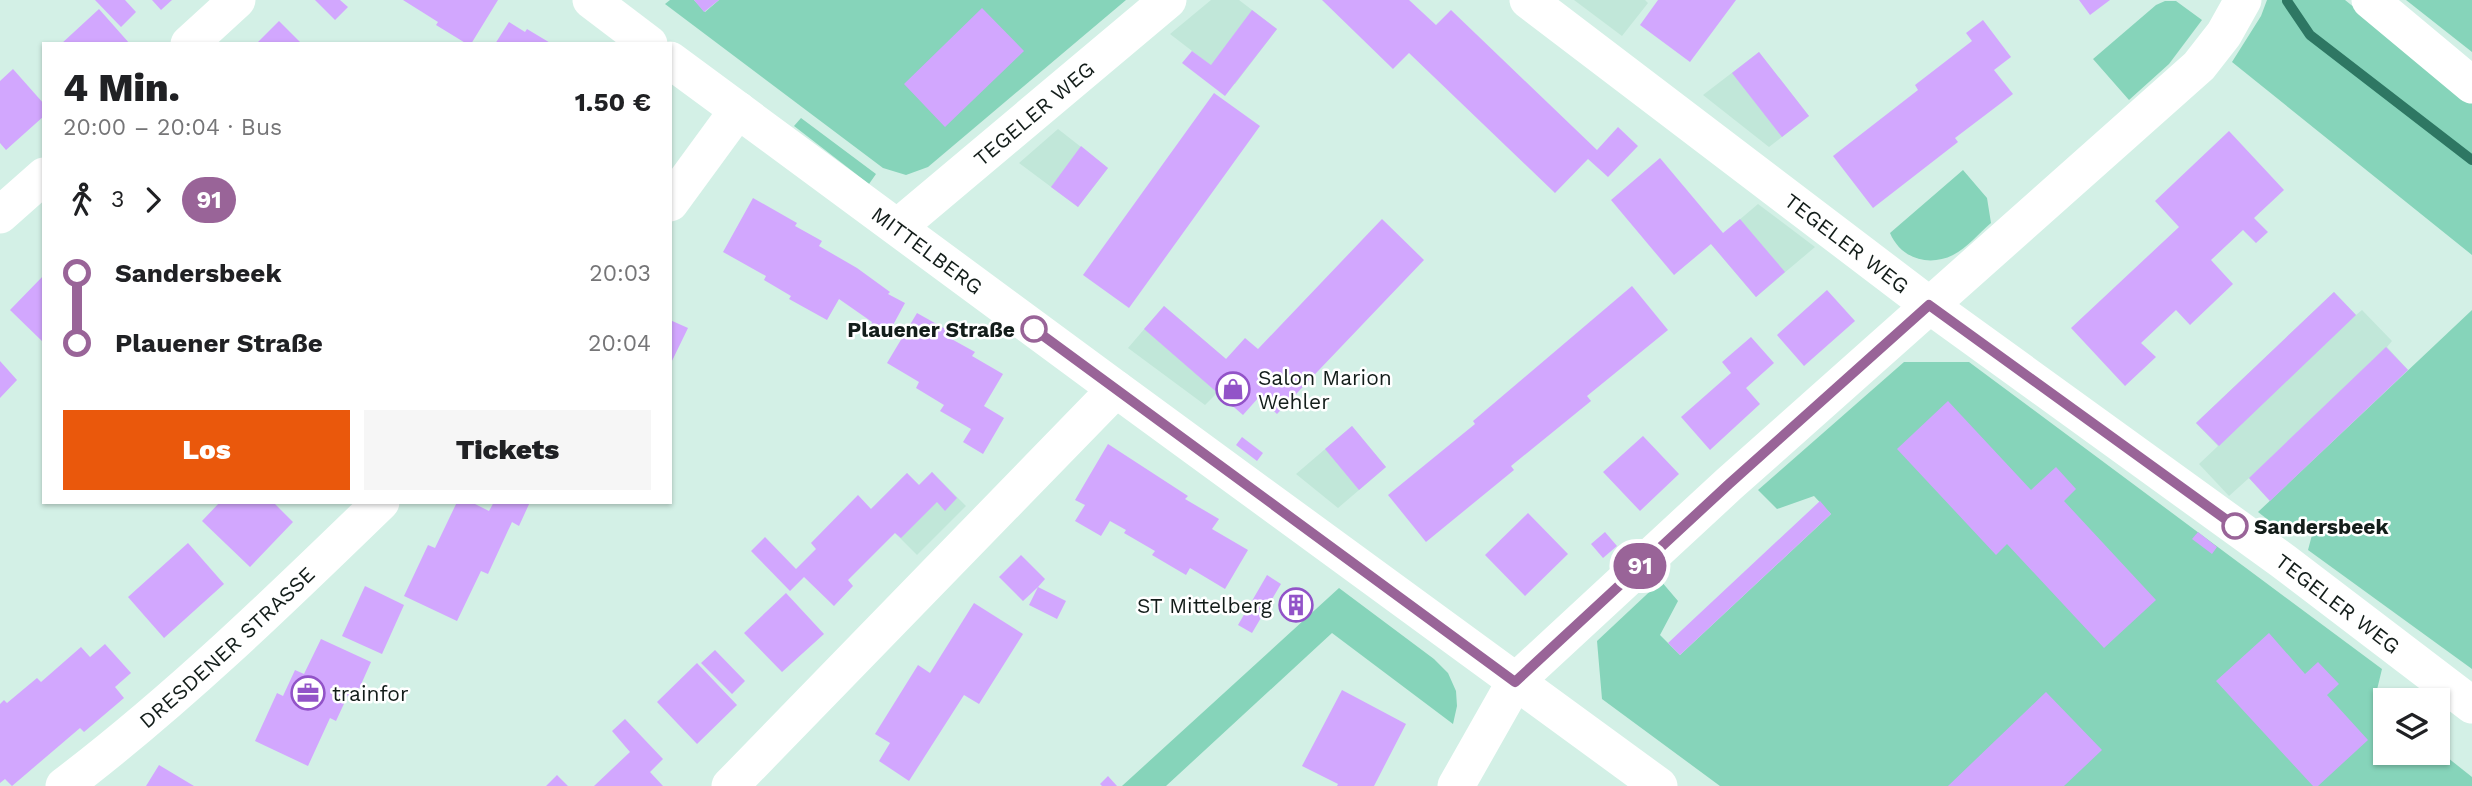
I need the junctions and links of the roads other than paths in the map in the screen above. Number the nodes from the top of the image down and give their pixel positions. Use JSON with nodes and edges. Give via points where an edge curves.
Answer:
{"nodes":[{"id":1,"x":237,"y":0,"type":"edge"},
{"id":2,"x":590,"y":0,"type":"edge"},
{"id":3,"x":1168,"y":0,"type":"edge"},
{"id":4,"x":1528,"y":0,"type":"edge"},
{"id":5,"x":2243,"y":0,"type":"edge"},
{"id":6,"x":2370,"y":0,"type":"edge"},
{"id":7,"x":191,"y":42,"type":"edge"},
{"id":8,"x":646,"y":42,"type":"edge"},
{"id":9,"x":672,"y":61,"type":"edge"},
{"id":10,"x":2472,"y":85,"type":"edge"},
{"id":11,"x":738,"y":110,"type":"junction"},
{"id":12,"x":42,"y":178,"type":"edge"},
{"id":13,"x":672,"y":200,"type":"edge"},
{"id":14,"x":0,"y":215,"type":"edge"},
{"id":15,"x":898,"y":227,"type":"junction"},
{"id":16,"x":1929,"y":305,"type":"junction"},
{"id":17,"x":1116,"y":389,"type":"junction"},
{"id":18,"x":379,"y":504,"type":"edge"},
{"id":19,"x":1515,"y":682,"type":"junction"},
{"id":20,"x":2472,"y":705,"type":"edge"},
{"id":21,"x":64,"y":786,"type":"edge"},
{"id":22,"x":730,"y":786,"type":"edge"},
{"id":23,"x":1456,"y":786,"type":"edge"},
{"id":24,"x":1659,"y":786,"type":"edge"}],
"edges":[{"from":1,"to":7,"type":"street"},
{"from":2,"to":8,"type":"street"},
{"from":3,"to":15,"type":"street","name":"TEGELER WEG"},
{"from":4,"to":16,"type":"street","name":"TEGELER WEG"},
{"from":5,"to":16,"type":"street","via":[[2199,66]]},
{"from":6,"to":10,"type":"street"},
{"from":9,"to":11,"type":"street","name":"MITTELBERG"},
{"from":11,"to":13,"type":"street"},
{"from":11,"to":15,"type":"street","name":"MITTELBERG"},
{"from":12,"to":14,"type":"street"},
{"from":15,"to":17,"type":"street","name":"MITTELBERG"},
{"from":16,"to":19,"type":"street"},
{"from":16,"to":20,"type":"street","name":"TEGELER WEG","via":[[2283,561]]},
{"from":17,"to":19,"type":"street","name":"MITTELBERG"},
{"from":17,"to":22,"type":"street"},
{"from":18,"to":21,"type":"street","name":"DRESDENER STRASSE","via":[[248,631]]},
{"from":19,"to":23,"type":"street"},
{"from":19,"to":24,"type":"street","name":"MITTELBERG"}]}
